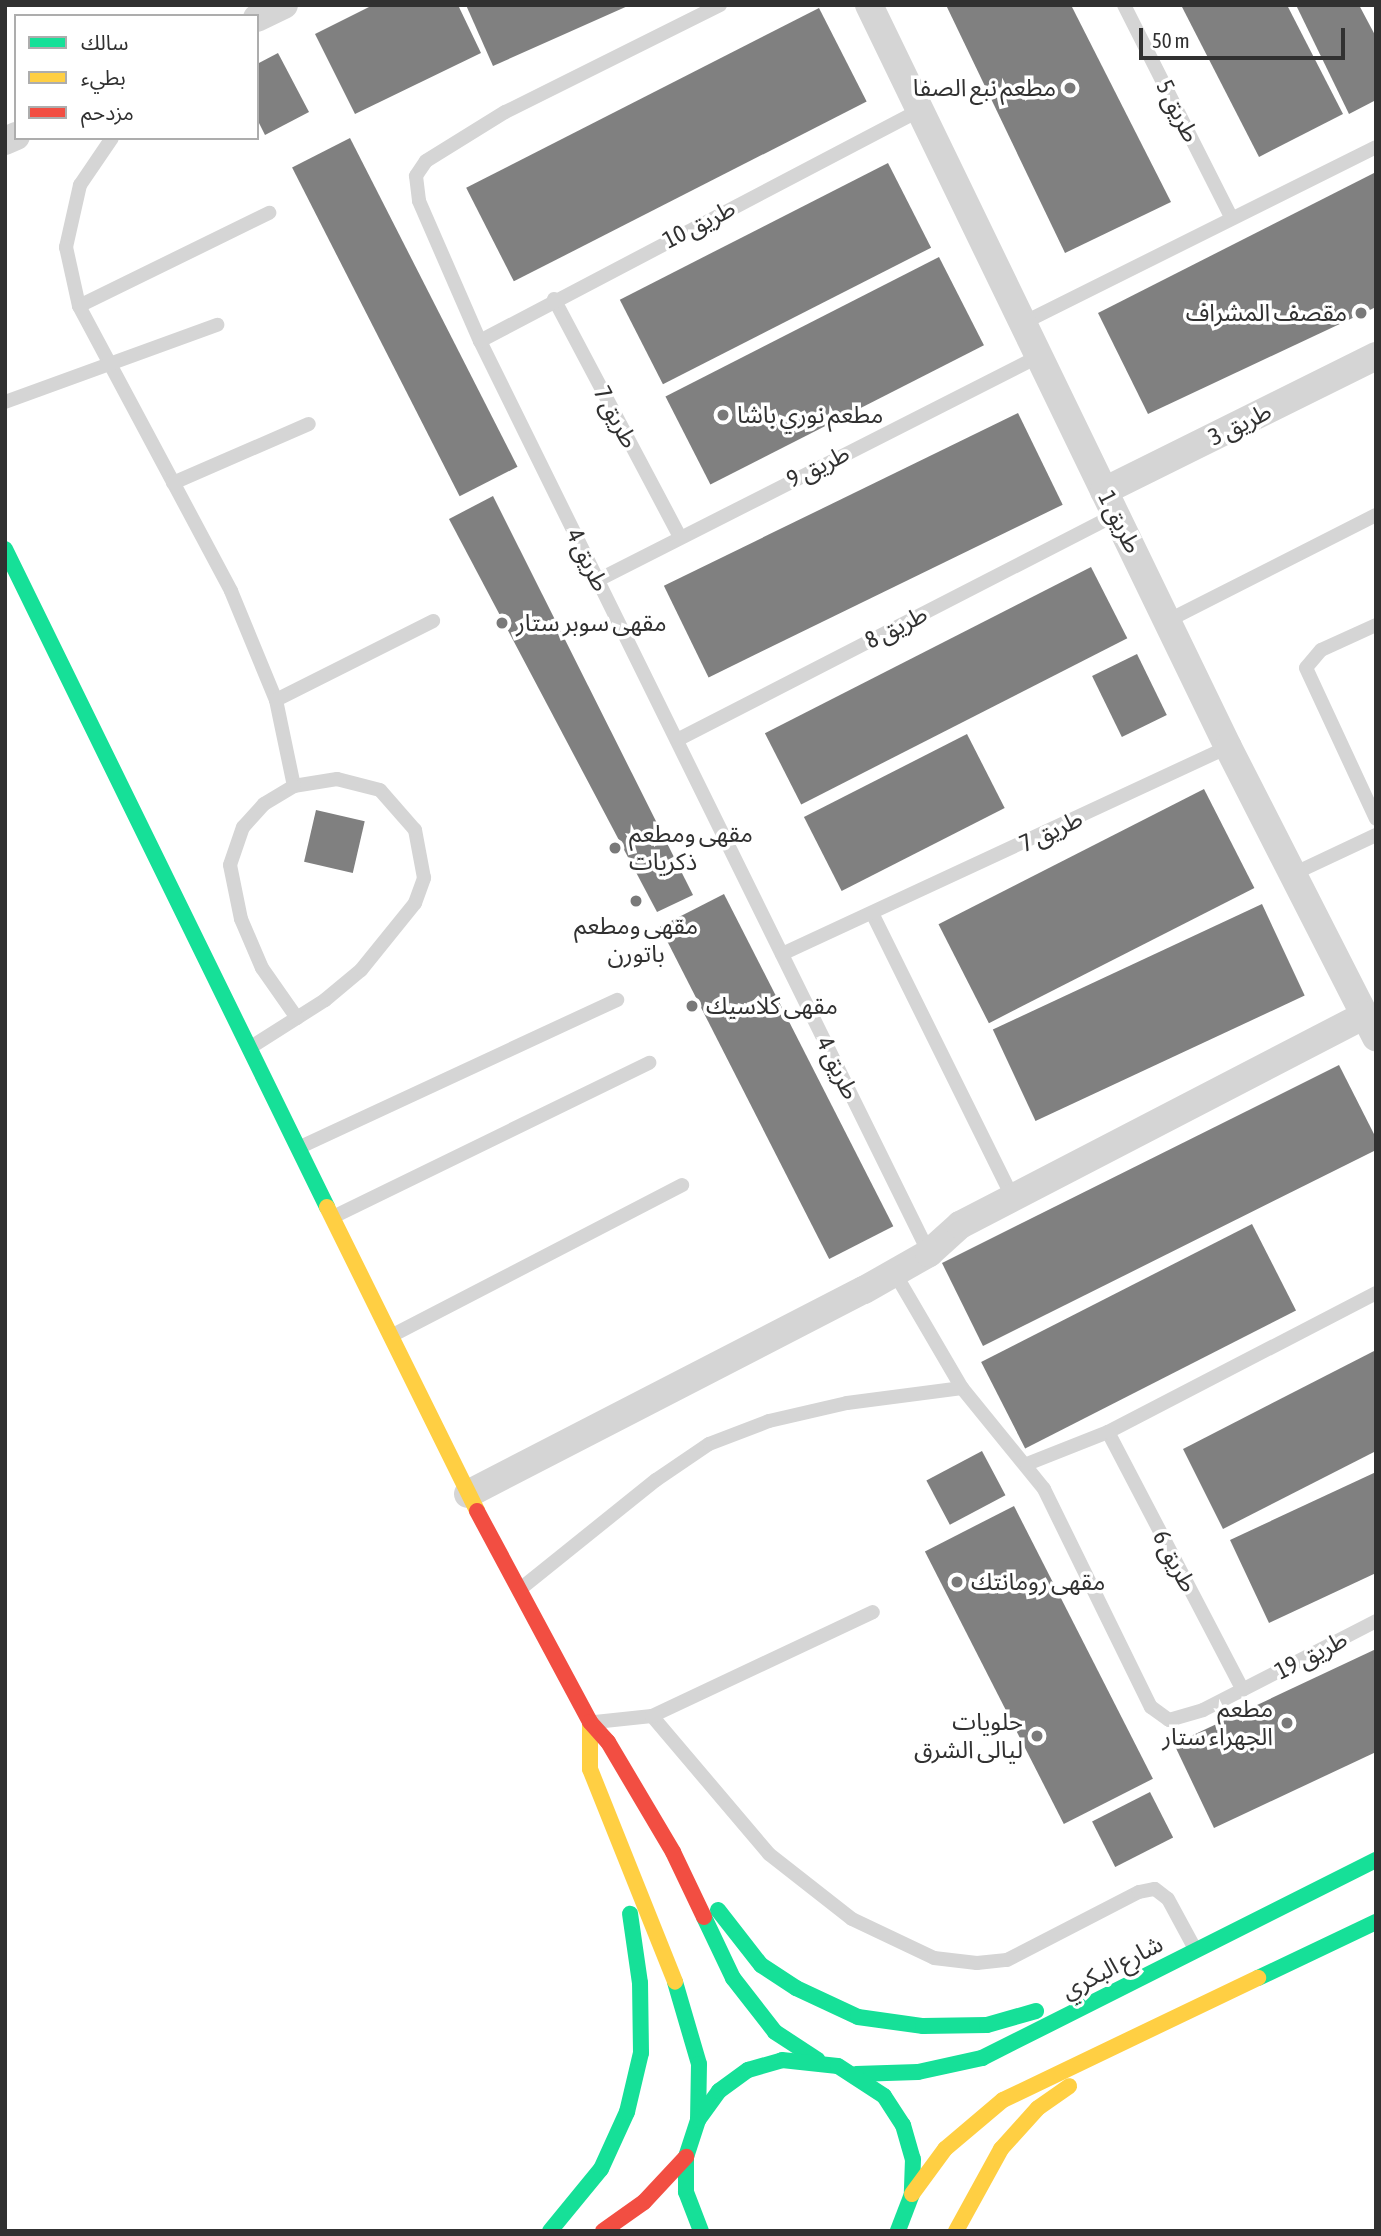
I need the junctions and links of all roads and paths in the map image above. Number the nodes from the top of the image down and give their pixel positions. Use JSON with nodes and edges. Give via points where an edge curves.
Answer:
{"nodes":[{"id":1,"x":720,"y":5,"type":"edge"},
{"id":2,"x":869,"y":5,"type":"edge"},
{"id":3,"x":1124,"y":5,"type":"edge"},
{"id":4,"x":920,"y":110,"type":"junction"},
{"id":5,"x":111,"y":140,"type":"edge"},
{"id":6,"x":1376,"y":147,"type":"edge"},
{"id":7,"x":269,"y":213,"type":"dead end"},
{"id":8,"x":1231,"y":217,"type":"junction"},
{"id":9,"x":554,"y":299,"type":"junction"},
{"id":10,"x":79,"y":306,"type":"junction"},
{"id":11,"x":1023,"y":323,"type":"junction"},
{"id":12,"x":216,"y":325,"type":"dead end"},
{"id":13,"x":480,"y":341,"type":"junction"},
{"id":14,"x":1040,"y":356,"type":"junction"},
{"id":15,"x":1376,"y":356,"type":"edge"},
{"id":16,"x":110,"y":367,"type":"junction"},
{"id":17,"x":5,"y":402,"type":"edge"},
{"id":18,"x":309,"y":424,"type":"dead end"},
{"id":19,"x":173,"y":483,"type":"junction"},
{"id":20,"x":1110,"y":502,"type":"junction"},
{"id":21,"x":1376,"y":515,"type":"edge"},
{"id":22,"x":679,"y":535,"type":"junction"},
{"id":23,"x":5,"y":549,"type":"edge"},
{"id":24,"x":598,"y":580,"type":"junction"},
{"id":25,"x":1169,"y":620,"type":"junction"},
{"id":26,"x":433,"y":621,"type":"dead end"},
{"id":27,"x":1376,"y":625,"type":"edge"},
{"id":28,"x":276,"y":699,"type":"junction"},
{"id":29,"x":677,"y":740,"type":"junction"},
{"id":30,"x":1228,"y":747,"type":"junction"},
{"id":31,"x":294,"y":786,"type":"junction"},
{"id":32,"x":1376,"y":819,"type":"edge"},
{"id":33,"x":1376,"y":835,"type":"edge"},
{"id":34,"x":1293,"y":874,"type":"junction"},
{"id":35,"x":873,"y":915,"type":"junction"},
{"id":36,"x":782,"y":954,"type":"junction"},
{"id":37,"x":617,"y":1000,"type":"dead end"},
{"id":38,"x":297,"y":1018,"type":"junction"},
{"id":39,"x":1370,"y":1026,"type":"edge"},
{"id":40,"x":248,"y":1049,"type":"junction"},
{"id":41,"x":649,"y":1063,"type":"dead end"},
{"id":42,"x":297,"y":1148,"type":"junction"},
{"id":43,"x":682,"y":1185,"type":"dead end"},
{"id":44,"x":1013,"y":1198,"type":"junction"},
{"id":45,"x":331,"y":1218,"type":"junction"},
{"id":46,"x":929,"y":1253,"type":"junction"},
{"id":47,"x":893,"y":1270,"type":"junction"},
{"id":48,"x":1376,"y":1293,"type":"edge"},
{"id":49,"x":390,"y":1336,"type":"junction"},
{"id":50,"x":962,"y":1388,"type":"junction"},
{"id":51,"x":1108,"y":1432,"type":"junction"},
{"id":52,"x":1027,"y":1464,"type":"junction"},
{"id":53,"x":468,"y":1494,"type":"junction"},
{"id":54,"x":519,"y":1590,"type":"junction"},
{"id":55,"x":873,"y":1612,"type":"dead end"},
{"id":56,"x":1376,"y":1622,"type":"edge"},
{"id":57,"x":1243,"y":1690,"type":"junction"},
{"id":58,"x":652,"y":1716,"type":"junction"},
{"id":59,"x":590,"y":1722,"type":"junction"},
{"id":60,"x":621,"y":1846,"type":"junction"},
{"id":61,"x":673,"y":1852,"type":"junction"},
{"id":62,"x":1376,"y":1860,"type":"edge"},
{"id":63,"x":1376,"y":1922,"type":"edge"},
{"id":64,"x":1196,"y":1951,"type":"junction"},
{"id":65,"x":1122,"y":1988,"type":"junction"},
{"id":66,"x":1134,"y":2040,"type":"junction"},
{"id":67,"x":818,"y":2060,"type":"junction"},
{"id":68,"x":856,"y":2074,"type":"junction"},
{"id":69,"x":698,"y":2120,"type":"junction"},
{"id":70,"x":686,"y":2158,"type":"junction"},
{"id":71,"x":912,"y":2194,"type":"junction"},
{"id":72,"x":900,"y":2230,"type":"edge"},
{"id":73,"x":550,"y":2231,"type":"edge"},
{"id":74,"x":603,"y":2231,"type":"edge"},
{"id":75,"x":701,"y":2231,"type":"edge"},
{"id":76,"x":956,"y":2231,"type":"edge"}],
"edges":[{"from":1,"to":13,"type":"lane","name":"طريق 4","via":[[505,113],[426,162],[416,176],[419,201]]},
{"from":2,"to":4,"type":"street","name":"طريق 1"},
{"from":3,"to":8,"type":"lane","name":"طريق 5"},
{"from":4,"to":9,"type":"lane","name":"طريق 10"},
{"from":4,"to":11,"type":"street","name":"طريق 1"},
{"from":5,"to":10,"type":"lane","via":[[80,185],[66,247]]},
{"from":6,"to":8,"type":"lane"},
{"from":7,"to":10,"type":"lane"},
{"from":8,"to":11,"type":"lane"},
{"from":9,"to":13,"type":"lane","name":"طريق 10"},
{"from":9,"to":22,"type":"lane","name":"طريق 7"},
{"from":10,"to":16,"type":"lane"},
{"from":11,"to":14,"type":"street","name":"طريق 1"},
{"from":12,"to":16,"type":"lane"},
{"from":13,"to":24,"type":"lane","name":"طريق 4"},
{"from":14,"to":20,"type":"street","name":"طريق 1"},
{"from":14,"to":22,"type":"lane","name":"طريق 9"},
{"from":15,"to":20,"type":"street","name":"طريق 3"},
{"from":16,"to":17,"type":"lane"},
{"from":16,"to":19,"type":"lane"},
{"from":18,"to":19,"type":"lane"},
{"from":19,"to":28,"type":"lane","via":[[231,591]]},
{"from":20,"to":25,"type":"street","name":"طريق 1"},
{"from":20,"to":29,"type":"lane","name":"طريق 8"},
{"from":21,"to":25,"type":"lane"},
{"from":22,"to":24,"type":"lane","name":"طريق 9"},
{"from":23,"to":40,"type":"main road"},
{"from":24,"to":29,"type":"lane","name":"طريق 4"},
{"from":25,"to":30,"type":"street","name":"طريق 1"},
{"from":26,"to":28,"type":"lane"},
{"from":27,"to":32,"type":"lane","via":[[1321,650],[1306,668]]},
{"from":28,"to":31,"type":"lane"},
{"from":29,"to":36,"type":"lane","name":"طريق 4"},
{"from":30,"to":34,"type":"street","name":"طريق 1"},
{"from":30,"to":35,"type":"lane","name":"طريق 7"},
{"from":31,"to":38,"type":"lane","via":[[264,804],[243,827],[230,865],[246,931],[262,968]]},
{"from":31,"to":38,"type":"lane","via":[[337,779],[380,790],[415,830],[424,878],[415,903],[361,970]]},
{"from":33,"to":34,"type":"lane"},
{"from":34,"to":39,"type":"street","name":"طريق 1"},
{"from":35,"to":36,"type":"lane","name":"طريق 7"},
{"from":35,"to":44,"type":"lane"},
{"from":36,"to":46,"type":"lane","name":"طريق 4"},
{"from":37,"to":42,"type":"lane"},
{"from":38,"to":40,"type":"lane"},
{"from":39,"to":44,"type":"street"},
{"from":40,"to":42,"type":"main road"},
{"from":41,"to":45,"type":"lane"},
{"from":42,"to":45,"type":"main road"},
{"from":43,"to":49,"type":"lane"},
{"from":44,"to":46,"type":"street","via":[[960,1225]]},
{"from":45,"to":49,"type":"main road"},
{"from":46,"to":47,"type":"street"},
{"from":47,"to":50,"type":"lane","name":"طريق 19"},
{"from":47,"to":53,"type":"street","via":[[864,1290]]},
{"from":48,"to":51,"type":"lane"},
{"from":49,"to":53,"type":"main road"},
{"from":50,"to":52,"type":"lane","name":"طريق 19"},
{"from":50,"to":54,"type":"lane","via":[[848,1403],[769,1422],[709,1444],[656,1480]]},
{"from":51,"to":52,"type":"lane"},
{"from":51,"to":57,"type":"lane","name":"طريق 6"},
{"from":52,"to":57,"type":"lane","name":"طريق 19","via":[[1063,1524],[1151,1707],[1169,1720],[1203,1710]]},
{"from":53,"to":54,"type":"main road"},
{"from":54,"to":59,"type":"main road"},
{"from":55,"to":58,"type":"lane"},
{"from":56,"to":57,"type":"lane","name":"طريق 19"},
{"from":58,"to":59,"type":"lane"},
{"from":58,"to":64,"type":"lane","via":[[769,1854],[852,1919],[934,1958],[977,1963],[1007,1959],[1139,1892],[1155,1889],[1168,1899]]},
{"from":59,"to":60,"type":"main road","via":[[590,1769]]},
{"from":59,"to":61,"type":"main road","via":[[608,1742]]},
{"from":60,"to":69,"type":"main road","via":[[685,2008],[699,2064]]},
{"from":60,"to":73,"type":"main road","via":[[640,1983],[641,2053],[627,2112],[601,2169]]},
{"from":61,"to":65,"type":"main road","via":[[761,1965],[796,1988],[858,2017],[923,2025],[987,2025]]},
{"from":61,"to":67,"type":"main road","via":[[733,1978],[775,2032]]},
{"from":62,"to":64,"type":"main road","name":"شارع البكري"},
{"from":63,"to":66,"type":"main road"},
{"from":64,"to":65,"type":"main road","name":"شارع البكري"},
{"from":65,"to":68,"type":"main road","name":"شارع البكري","via":[[982,2058],[918,2072]]},
{"from":66,"to":71,"type":"main road","via":[[1003,2100],[945,2149]]},
{"from":66,"to":76,"type":"main road","via":[[1038,2108],[1001,2148]]},
{"from":67,"to":68,"type":"main road"},
{"from":67,"to":69,"type":"main road","via":[[782,2060],[748,2070],[719,2091]]},
{"from":68,"to":71,"type":"main road","via":[[884,2096],[903,2125],[913,2159]]},
{"from":69,"to":70,"type":"main road"},
{"from":70,"to":74,"type":"main road","via":[[644,2202]]},
{"from":70,"to":75,"type":"main road","via":[[687,2192]]},
{"from":71,"to":72,"type":"main road"}]}
